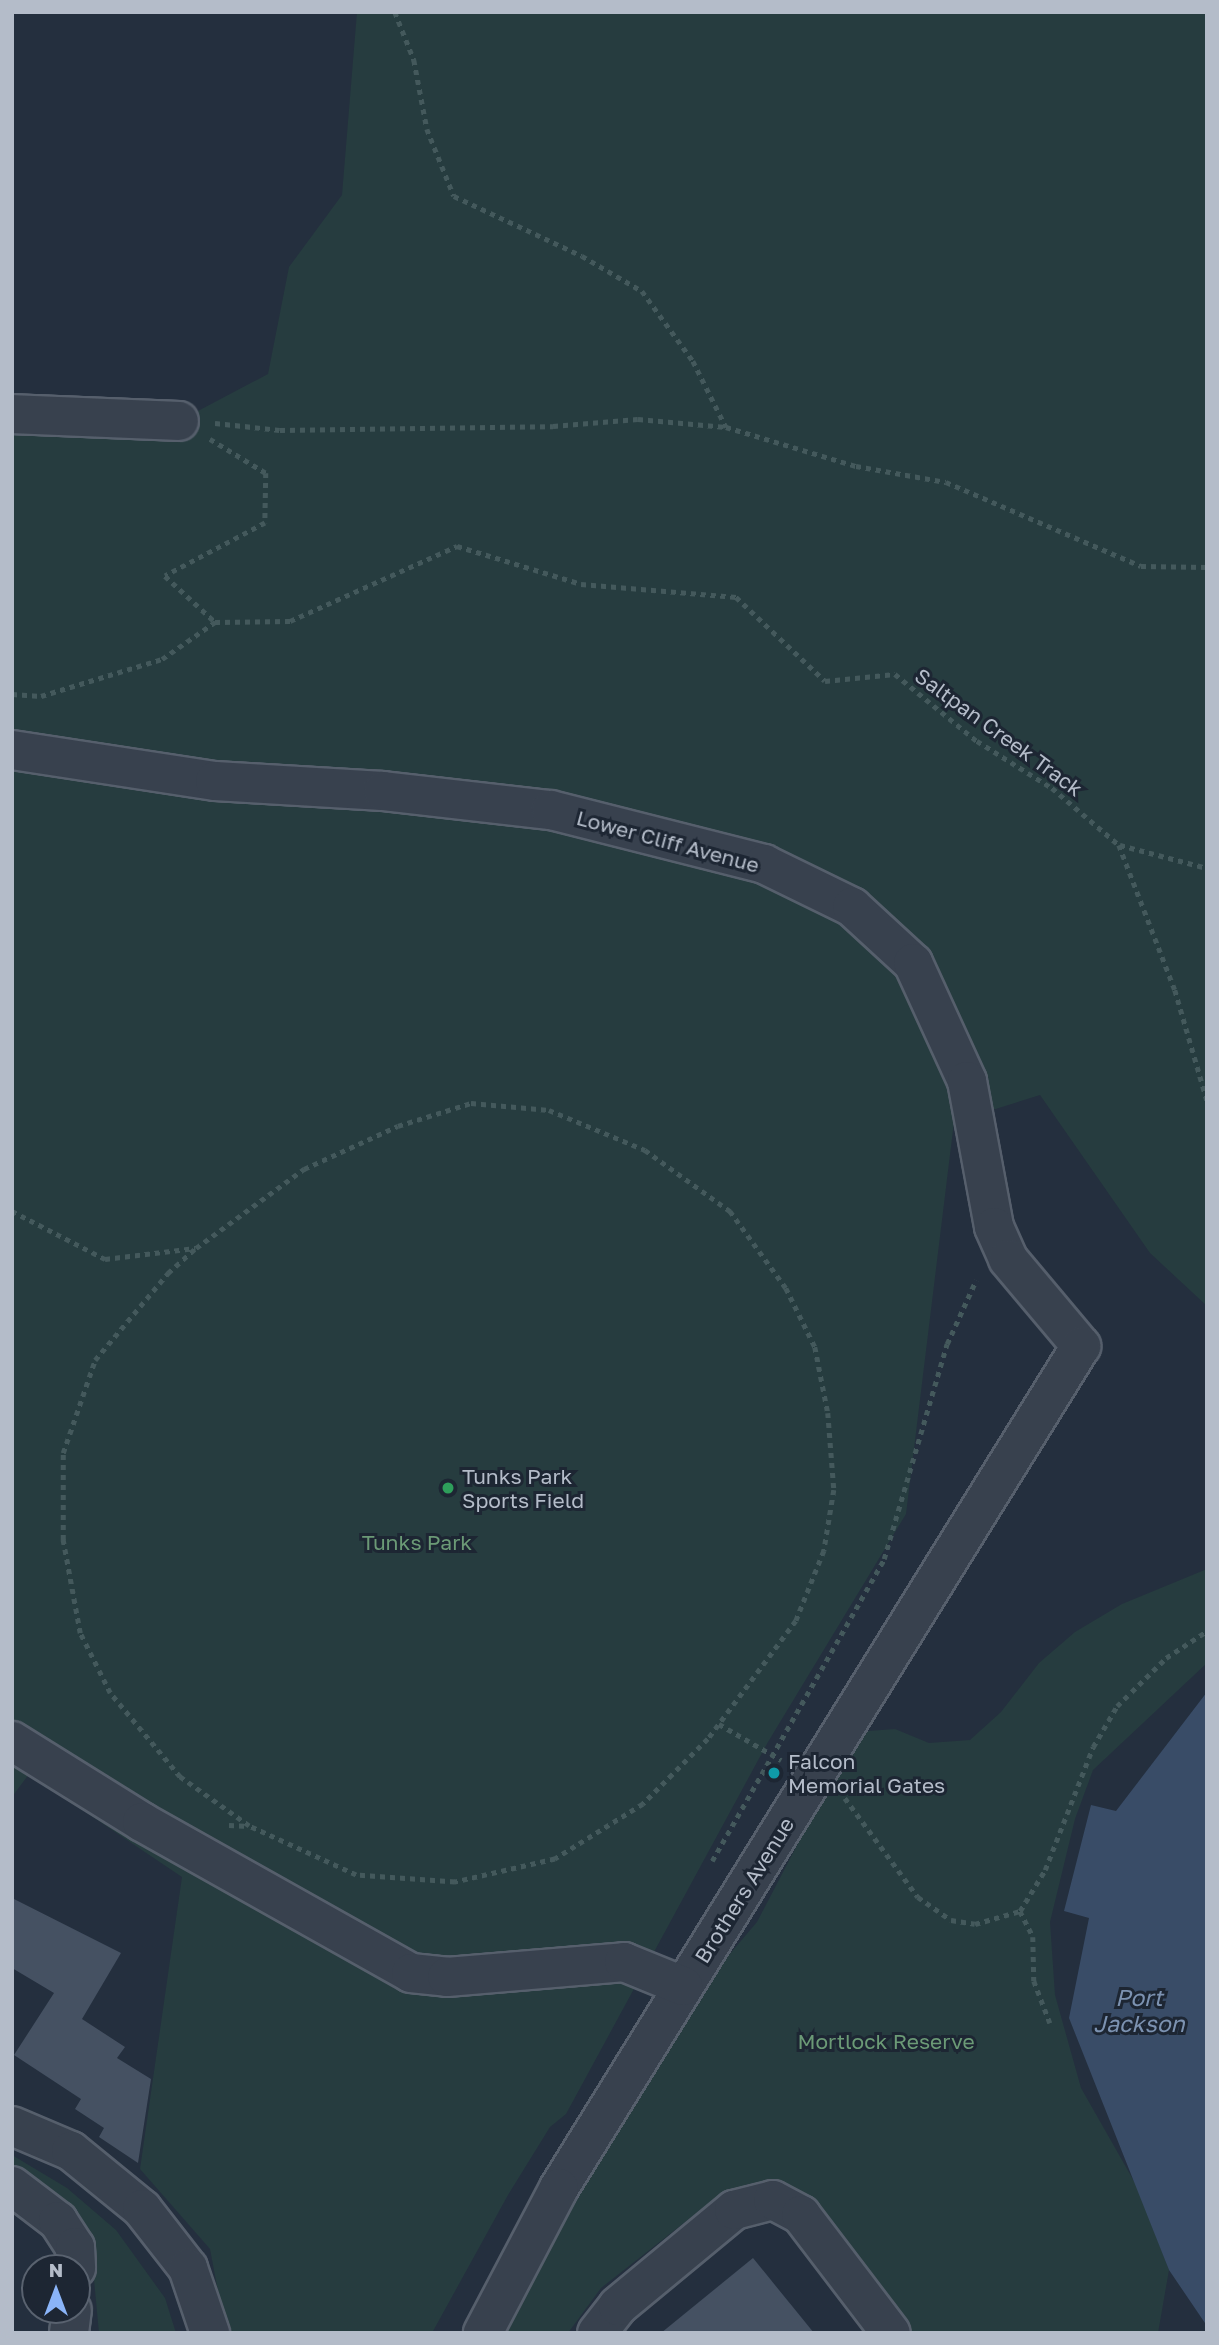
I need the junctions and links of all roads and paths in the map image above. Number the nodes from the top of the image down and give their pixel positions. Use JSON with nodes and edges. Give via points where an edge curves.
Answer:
{"nodes":[{"id":1,"x":395,"y":12,"type":"edge"},
{"id":2,"x":12,"y":414,"type":"edge"},
{"id":3,"x":179,"y":421,"type":"junction"},
{"id":4,"x":726,"y":428,"type":"junction"},
{"id":5,"x":1207,"y":567,"type":"edge"},
{"id":6,"x":215,"y":622,"type":"junction"},
{"id":7,"x":12,"y":694,"type":"edge"},
{"id":8,"x":12,"y":750,"type":"edge"},
{"id":9,"x":1119,"y":845,"type":"junction"},
{"id":10,"x":1207,"y":868,"type":"edge"},
{"id":11,"x":1207,"y":1100,"type":"edge"},
{"id":12,"x":12,"y":1212,"type":"edge"},
{"id":13,"x":196,"y":1248,"type":"junction"},
{"id":14,"x":1008,"y":1259,"type":"junction"},
{"id":15,"x":1081,"y":1346,"type":"joint"},
{"id":16,"x":1207,"y":1631,"type":"edge"},
{"id":17,"x":719,"y":1724,"type":"junction"},
{"id":18,"x":12,"y":1741,"type":"edge"},
{"id":19,"x":771,"y":1755,"type":"junction"},
{"id":20,"x":836,"y":1792,"type":"dead end"},
{"id":21,"x":707,"y":1869,"type":"dead end"},
{"id":22,"x":1020,"y":1911,"type":"junction"},
{"id":23,"x":683,"y":1986,"type":"junction"},
{"id":24,"x":1050,"y":2023,"type":"dead end"},
{"id":25,"x":12,"y":2126,"type":"edge"},
{"id":26,"x":12,"y":2186,"type":"edge"},
{"id":27,"x":75,"y":2254,"type":"edge"},
{"id":28,"x":210,"y":2333,"type":"edge"},
{"id":29,"x":483,"y":2333,"type":"edge"},
{"id":30,"x":597,"y":2333,"type":"edge"},
{"id":31,"x":891,"y":2333,"type":"edge"}],
"edges":[{"from":1,"to":4,"type":"path","via":[[414,60],[427,129],[454,196],[582,256],[642,291],[693,361]]},
{"from":2,"to":3,"type":"street"},
{"from":3,"to":4,"type":"path","via":[[280,430],[553,426],[638,419]]},
{"from":3,"to":6,"type":"path","via":[[266,473],[265,523],[165,576]]},
{"from":4,"to":5,"type":"path","via":[[856,466],[946,482],[1141,566]]},
{"from":6,"to":7,"type":"path","via":[[162,659],[41,696]]},
{"from":6,"to":9,"type":"path","name":"Saltpan Creek Track","via":[[290,621],[457,547],[581,584],[736,597],[825,681],[895,674],[977,741],[1052,788]]},
{"from":8,"to":14,"type":"street","name":"Lower Cliff Avenue","via":[[215,781],[383,791],[551,810],[764,864],[852,907],[913,963],[954,1044],[967,1081],[994,1227]]},
{"from":9,"to":10,"type":"path"},
{"from":9,"to":11,"type":"path","name":"Saltpan Creek Track","via":[[1175,990]]},
{"from":12,"to":13,"type":"path","via":[[106,1259]]},
{"from":13,"to":17,"type":"path","via":[[304,1169],[398,1126],[471,1103],[550,1110],[645,1150],[730,1212],[786,1289],[814,1347],[828,1413],[834,1490],[824,1551],[796,1621]]},
{"from":13,"to":17,"type":"path","via":[[168,1273],[95,1360],[63,1453],[64,1540],[80,1633],[110,1693],[180,1777],[249,1826],[356,1875],[456,1882],[555,1859],[643,1804]]},
{"from":14,"to":15,"type":"street","name":"Lower Cliff Avenue"},
{"from":14,"to":19,"type":"path","via":[[980,1271],[947,1344],[884,1559]]},
{"from":15,"to":23,"type":"street","name":"Brothers Avenue"},
{"from":16,"to":22,"type":"path","via":[[1166,1658],[1117,1706],[1088,1759],[1045,1870]]},
{"from":17,"to":19,"type":"path"},
{"from":18,"to":23,"type":"street","via":[[142,1822],[411,1973],[447,1977],[624,1962]]},
{"from":19,"to":21,"type":"path"},
{"from":20,"to":22,"type":"path","via":[[865,1821],[918,1898],[950,1920],[975,1924]]},
{"from":22,"to":24,"type":"path","via":[[1033,1937],[1034,1982]]},
{"from":23,"to":29,"type":"street","name":"Brothers Avenue","via":[[558,2188]]},
{"from":25,"to":28,"type":"street","via":[[71,2151],[142,2209],[188,2269]]},
{"from":26,"to":27,"type":"street","via":[[58,2221]]},
{"from":30,"to":31,"type":"street","via":[[618,2306],[734,2210],[773,2200],[801,2215]]}]}
